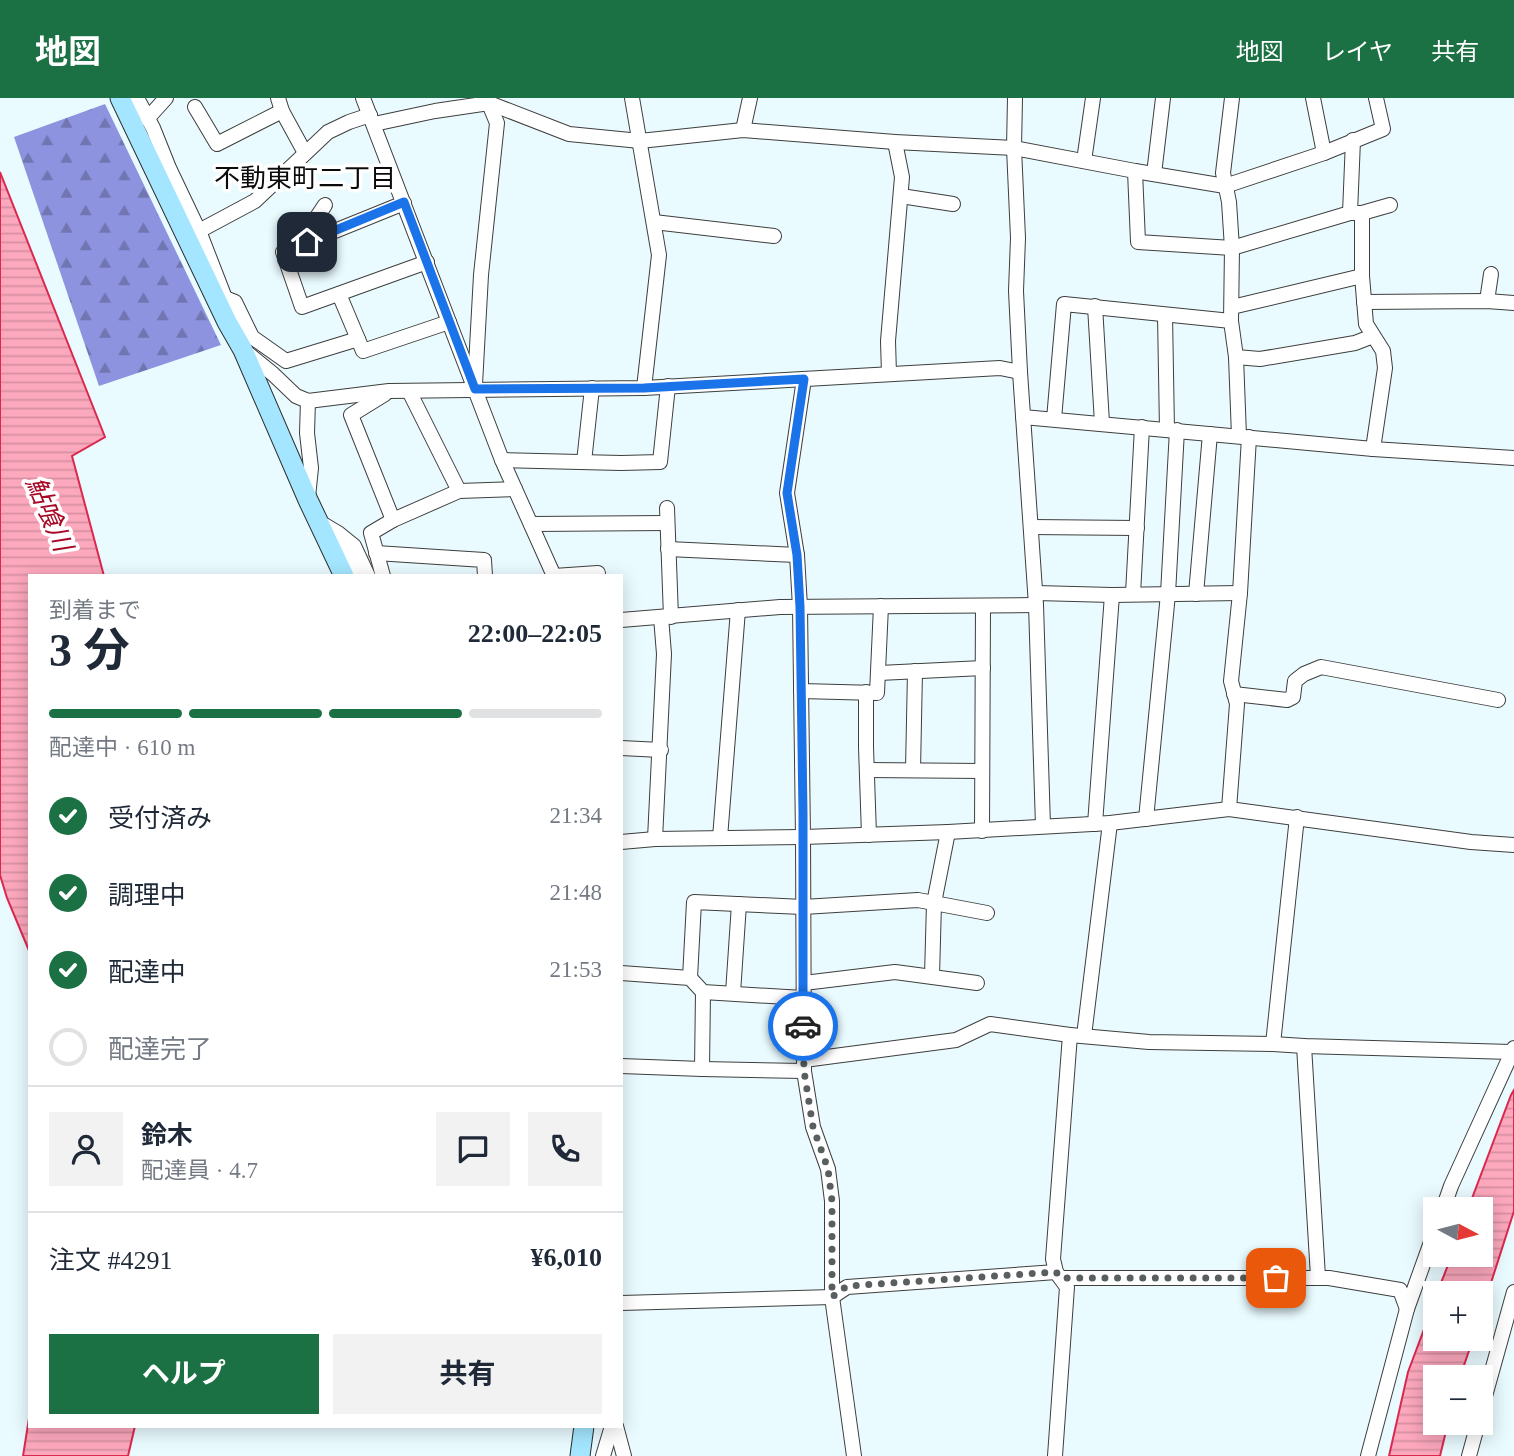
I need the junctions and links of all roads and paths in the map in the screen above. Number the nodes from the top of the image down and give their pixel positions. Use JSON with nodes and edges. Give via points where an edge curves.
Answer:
{"nodes":[{"id":1,"x":120,"y":98,"type":"edge"},
{"id":2,"x":137,"y":98,"type":"edge"},
{"id":3,"x":166,"y":98,"type":"edge"},
{"id":4,"x":363,"y":98,"type":"edge"},
{"id":5,"x":632,"y":98,"type":"edge"},
{"id":6,"x":750,"y":98,"type":"edge"},
{"id":7,"x":1015,"y":98,"type":"edge"},
{"id":8,"x":1093,"y":98,"type":"edge"},
{"id":9,"x":1163,"y":98,"type":"edge"},
{"id":10,"x":1233,"y":98,"type":"edge"},
{"id":11,"x":1313,"y":98,"type":"edge"},
{"id":12,"x":1376,"y":98,"type":"edge"},
{"id":13,"x":487,"y":100,"type":"edge"},
{"id":14,"x":280,"y":104,"type":"edge"},
{"id":15,"x":195,"y":107,"type":"dead end"},
{"id":16,"x":147,"y":119,"type":"junction"},
{"id":17,"x":372,"y":119,"type":"junction"},
{"id":18,"x":743,"y":130,"type":"junction"},
{"id":19,"x":1353,"y":140,"type":"junction"},
{"id":20,"x":640,"y":141,"type":"junction"},
{"id":21,"x":895,"y":142,"type":"junction"},
{"id":22,"x":1014,"y":148,"type":"junction"},
{"id":23,"x":305,"y":153,"type":"junction"},
{"id":24,"x":1324,"y":153,"type":"junction"},
{"id":25,"x":1084,"y":161,"type":"junction"},
{"id":26,"x":1135,"y":171,"type":"junction"},
{"id":27,"x":1154,"y":174,"type":"junction"},
{"id":28,"x":1225,"y":186,"type":"junction"},
{"id":29,"x":901,"y":195,"type":"junction"},
{"id":30,"x":404,"y":202,"type":"junction"},
{"id":31,"x":953,"y":204,"type":"dead end"},
{"id":32,"x":326,"y":205,"type":"dead end"},
{"id":33,"x":1390,"y":205,"type":"dead end"},
{"id":34,"x":1356,"y":213,"type":"junction"},
{"id":35,"x":654,"y":222,"type":"junction"},
{"id":36,"x":199,"y":232,"type":"junction"},
{"id":37,"x":774,"y":236,"type":"dead end"},
{"id":38,"x":1232,"y":248,"type":"junction"},
{"id":39,"x":283,"y":252,"type":"junction"},
{"id":40,"x":427,"y":262,"type":"junction"},
{"id":41,"x":1491,"y":274,"type":"dead end"},
{"id":42,"x":1362,"y":276,"type":"junction"},
{"id":43,"x":339,"y":294,"type":"junction"},
{"id":44,"x":225,"y":298,"type":"junction"},
{"id":45,"x":1486,"y":301,"type":"junction"},
{"id":46,"x":1364,"y":302,"type":"junction"},
{"id":47,"x":1514,"y":303,"type":"edge"},
{"id":48,"x":1095,"y":306,"type":"junction"},
{"id":49,"x":1232,"y":314,"type":"junction"},
{"id":50,"x":1165,"y":315,"type":"junction"},
{"id":51,"x":227,"y":321,"type":"junction"},
{"id":52,"x":449,"y":322,"type":"junction"},
{"id":53,"x":1373,"y":336,"type":"junction"},
{"id":54,"x":358,"y":339,"type":"junction"},
{"id":55,"x":243,"y":350,"type":"junction"},
{"id":56,"x":1236,"y":357,"type":"junction"},
{"id":57,"x":1020,"y":372,"type":"junction"},
{"id":58,"x":889,"y":374,"type":"junction"},
{"id":59,"x":804,"y":379,"type":"junction"},
{"id":60,"x":668,"y":386,"type":"junction"},
{"id":61,"x":592,"y":388,"type":"junction"},
{"id":62,"x":644,"y":388,"type":"junction"},
{"id":63,"x":475,"y":389,"type":"junction"},
{"id":64,"x":389,"y":391,"type":"junction"},
{"id":65,"x":409,"y":391,"type":"junction"},
{"id":66,"x":309,"y":401,"type":"junction"},
{"id":67,"x":1023,"y":417,"type":"junction"},
{"id":68,"x":1054,"y":419,"type":"junction"},
{"id":69,"x":1102,"y":424,"type":"junction"},
{"id":70,"x":1142,"y":427,"type":"junction"},
{"id":71,"x":1172,"y":430,"type":"junction"},
{"id":72,"x":1210,"y":434,"type":"junction"},
{"id":73,"x":1244,"y":437,"type":"junction"},
{"id":74,"x":1373,"y":449,"type":"junction"},
{"id":75,"x":1514,"y":458,"type":"edge"},
{"id":76,"x":502,"y":460,"type":"junction"},
{"id":77,"x":584,"y":462,"type":"junction"},
{"id":78,"x":515,"y":489,"type":"junction"},
{"id":79,"x":459,"y":491,"type":"junction"},
{"id":80,"x":308,"y":500,"type":"junction"},
{"id":81,"x":394,"y":520,"type":"junction"},
{"id":82,"x":318,"y":521,"type":"junction"},
{"id":83,"x":531,"y":524,"type":"junction"},
{"id":84,"x":1031,"y":527,"type":"junction"},
{"id":85,"x":1137,"y":528,"type":"junction"},
{"id":86,"x":668,"y":549,"type":"junction"},
{"id":87,"x":376,"y":553,"type":"junction"},
{"id":88,"x":797,"y":555,"type":"junction"},
{"id":89,"x":598,"y":573,"type":"dead end"},
{"id":90,"x":343,"y":574,"type":"edge"},
{"id":91,"x":353,"y":574,"type":"edge"},
{"id":92,"x":367,"y":574,"type":"edge"},
{"id":93,"x":382,"y":574,"type":"edge"},
{"id":94,"x":485,"y":574,"type":"edge"},
{"id":95,"x":553,"y":574,"type":"edge"},
{"id":96,"x":583,"y":574,"type":"edge"},
{"id":97,"x":1240,"y":593,"type":"junction"},
{"id":98,"x":1112,"y":594,"type":"junction"},
{"id":99,"x":1133,"y":594,"type":"junction"},
{"id":100,"x":1168,"y":594,"type":"junction"},
{"id":101,"x":1196,"y":594,"type":"junction"},
{"id":102,"x":1036,"y":599,"type":"junction"},
{"id":103,"x":881,"y":606,"type":"junction"},
{"id":104,"x":983,"y":606,"type":"junction"},
{"id":105,"x":800,"y":607,"type":"junction"},
{"id":106,"x":738,"y":610,"type":"junction"},
{"id":107,"x":666,"y":617,"type":"junction"},
{"id":108,"x":623,"y":620,"type":"edge"},
{"id":109,"x":983,"y":668,"type":"junction"},
{"id":110,"x":915,"y":671,"type":"junction"},
{"id":111,"x":879,"y":673,"type":"junction"},
{"id":112,"x":801,"y":691,"type":"junction"},
{"id":113,"x":866,"y":692,"type":"junction"},
{"id":114,"x":1234,"y":694,"type":"junction"},
{"id":115,"x":1497,"y":700,"type":"dead end"},
{"id":116,"x":623,"y":748,"type":"edge"},
{"id":117,"x":661,"y":750,"type":"junction"},
{"id":118,"x":867,"y":770,"type":"junction"},
{"id":119,"x":913,"y":770,"type":"junction"},
{"id":120,"x":982,"y":771,"type":"junction"},
{"id":121,"x":1228,"y":810,"type":"junction"},
{"id":122,"x":1297,"y":817,"type":"junction"},
{"id":123,"x":1146,"y":819,"type":"junction"},
{"id":124,"x":1110,"y":823,"type":"junction"},
{"id":125,"x":1095,"y":824,"type":"junction"},
{"id":126,"x":1043,"y":826,"type":"junction"},
{"id":127,"x":982,"y":831,"type":"junction"},
{"id":128,"x":948,"y":832,"type":"junction"},
{"id":129,"x":869,"y":835,"type":"junction"},
{"id":130,"x":803,"y":837,"type":"junction"},
{"id":131,"x":720,"y":838,"type":"junction"},
{"id":132,"x":655,"y":839,"type":"junction"},
{"id":133,"x":623,"y":842,"type":"edge"},
{"id":134,"x":1514,"y":845,"type":"edge"},
{"id":135,"x":934,"y":903,"type":"junction"},
{"id":136,"x":739,"y":904,"type":"junction"},
{"id":137,"x":803,"y":907,"type":"junction"},
{"id":138,"x":987,"y":913,"type":"dead end"},
{"id":139,"x":623,"y":973,"type":"edge"},
{"id":140,"x":932,"y":976,"type":"junction"},
{"id":141,"x":690,"y":978,"type":"junction"},
{"id":142,"x":977,"y":983,"type":"dead end"},
{"id":143,"x":803,"y":991,"type":"junction"},
{"id":144,"x":703,"y":992,"type":"junction"},
{"id":145,"x":733,"y":993,"type":"junction"},
{"id":146,"x":1077,"y":1036,"type":"junction"},
{"id":147,"x":1273,"y":1044,"type":"junction"},
{"id":148,"x":1304,"y":1046,"type":"junction"},
{"id":149,"x":1513,"y":1050,"type":"edge"},
{"id":150,"x":804,"y":1065,"type":"junction"},
{"id":151,"x":623,"y":1066,"type":"edge"},
{"id":152,"x":702,"y":1069,"type":"junction"},
{"id":153,"x":1447,"y":1197,"type":"edge"},
{"id":154,"x":1423,"y":1265,"type":"edge"},
{"id":155,"x":1059,"y":1275,"type":"junction"},
{"id":156,"x":1318,"y":1277,"type":"junction"},
{"id":157,"x":1514,"y":1292,"type":"edge"},
{"id":158,"x":832,"y":1297,"type":"junction"},
{"id":159,"x":623,"y":1303,"type":"edge"},
{"id":160,"x":1407,"y":1310,"type":"junction"},
{"id":161,"x":1493,"y":1367,"type":"edge"},
{"id":162,"x":584,"y":1428,"type":"edge"},
{"id":163,"x":613,"y":1428,"type":"edge"},
{"id":164,"x":615,"y":1428,"type":"edge"},
{"id":165,"x":1475,"y":1435,"type":"edge"},
{"id":166,"x":580,"y":1456,"type":"edge"},
{"id":167,"x":603,"y":1456,"type":"edge"},
{"id":168,"x":624,"y":1456,"type":"edge"},
{"id":169,"x":853,"y":1456,"type":"edge"},
{"id":170,"x":1055,"y":1456,"type":"edge"},
{"id":171,"x":1368,"y":1456,"type":"edge"},
{"id":172,"x":1469,"y":1456,"type":"edge"}],
"edges":[{"from":1,"to":51,"type":"street"},
{"from":2,"to":16,"type":"street"},
{"from":3,"to":16,"type":"street"},
{"from":4,"to":17,"type":"street"},
{"from":5,"to":20,"type":"street"},
{"from":6,"to":18,"type":"street"},
{"from":7,"to":22,"type":"street"},
{"from":8,"to":25,"type":"street"},
{"from":9,"to":27,"type":"street"},
{"from":10,"to":28,"type":"street"},
{"from":11,"to":24,"type":"street"},
{"from":12,"to":19,"type":"street","via":[[1383,129]]},
{"from":13,"to":17,"type":"street"},
{"from":13,"to":20,"type":"street","via":[[569,134]]},
{"from":13,"to":63,"type":"street","via":[[497,123]]},
{"from":14,"to":15,"type":"street","via":[[217,144]]},
{"from":14,"to":23,"type":"street"},
{"from":16,"to":36,"type":"street"},
{"from":17,"to":23,"type":"street","via":[[349,122],[328,132]]},
{"from":17,"to":30,"type":"street"},
{"from":18,"to":20,"type":"street"},
{"from":18,"to":21,"type":"street"},
{"from":19,"to":24,"type":"street"},
{"from":19,"to":34,"type":"street"},
{"from":20,"to":35,"type":"street"},
{"from":21,"to":22,"type":"street"},
{"from":21,"to":29,"type":"street"},
{"from":22,"to":25,"type":"street"},
{"from":22,"to":57,"type":"street"},
{"from":23,"to":36,"type":"street","via":[[255,201]]},
{"from":24,"to":28,"type":"street"},
{"from":25,"to":26,"type":"street"},
{"from":26,"to":27,"type":"street"},
{"from":26,"to":38,"type":"street","via":[[1138,242]]},
{"from":27,"to":28,"type":"street"},
{"from":28,"to":38,"type":"street"},
{"from":29,"to":31,"type":"street"},
{"from":29,"to":58,"type":"street"},
{"from":30,"to":39,"type":"street"},
{"from":30,"to":40,"type":"street"},
{"from":32,"to":39,"type":"street","via":[[309,229]]},
{"from":33,"to":34,"type":"street"},
{"from":34,"to":38,"type":"street"},
{"from":34,"to":42,"type":"street"},
{"from":35,"to":37,"type":"street"},
{"from":35,"to":62,"type":"street","via":[[659,256]]},
{"from":36,"to":44,"type":"street"},
{"from":38,"to":49,"type":"street"},
{"from":39,"to":43,"type":"street","via":[[302,307]]},
{"from":40,"to":43,"type":"street"},
{"from":40,"to":52,"type":"street"},
{"from":41,"to":45,"type":"street"},
{"from":42,"to":46,"type":"street"},
{"from":42,"to":49,"type":"street"},
{"from":43,"to":54,"type":"street"},
{"from":44,"to":51,"type":"street"},
{"from":44,"to":54,"type":"street","via":[[235,302],[253,337],[286,360]]},
{"from":45,"to":46,"type":"street"},
{"from":45,"to":47,"type":"street"},
{"from":46,"to":53,"type":"street","via":[[1366,324]]},
{"from":48,"to":50,"type":"street"},
{"from":48,"to":68,"type":"street","via":[[1064,304]]},
{"from":48,"to":69,"type":"street"},
{"from":49,"to":50,"type":"street"},
{"from":49,"to":56,"type":"street"},
{"from":50,"to":71,"type":"street"},
{"from":51,"to":55,"type":"street"},
{"from":52,"to":54,"type":"street","via":[[363,351]]},
{"from":52,"to":63,"type":"street"},
{"from":53,"to":56,"type":"street","via":[[1260,359]]},
{"from":53,"to":74,"type":"street","via":[[1383,351],[1385,368]]},
{"from":55,"to":66,"type":"street","via":[[296,396]]},
{"from":55,"to":80,"type":"street"},
{"from":56,"to":73,"type":"street"},
{"from":57,"to":58,"type":"street","via":[[1000,368]]},
{"from":57,"to":67,"type":"street"},
{"from":58,"to":59,"type":"street"},
{"from":59,"to":60,"type":"street"},
{"from":59,"to":88,"type":"street","via":[[787,493]]},
{"from":60,"to":62,"type":"street"},
{"from":60,"to":77,"type":"street","via":[[660,462]]},
{"from":61,"to":62,"type":"street"},
{"from":61,"to":63,"type":"street"},
{"from":61,"to":77,"type":"street"},
{"from":63,"to":65,"type":"street"},
{"from":63,"to":76,"type":"street"},
{"from":64,"to":65,"type":"street"},
{"from":64,"to":66,"type":"street"},
{"from":64,"to":81,"type":"street","via":[[351,415]]},
{"from":65,"to":79,"type":"street"},
{"from":66,"to":80,"type":"street"},
{"from":67,"to":68,"type":"street"},
{"from":67,"to":84,"type":"street"},
{"from":68,"to":69,"type":"street"},
{"from":69,"to":70,"type":"street"},
{"from":70,"to":71,"type":"street"},
{"from":70,"to":85,"type":"street"},
{"from":71,"to":72,"type":"street"},
{"from":71,"to":100,"type":"street"},
{"from":72,"to":73,"type":"street"},
{"from":72,"to":101,"type":"street"},
{"from":73,"to":74,"type":"street"},
{"from":73,"to":97,"type":"street"},
{"from":74,"to":75,"type":"street"},
{"from":76,"to":77,"type":"street"},
{"from":76,"to":78,"type":"street"},
{"from":78,"to":79,"type":"street"},
{"from":78,"to":83,"type":"street"},
{"from":79,"to":81,"type":"street"},
{"from":80,"to":82,"type":"street"},
{"from":81,"to":87,"type":"street","via":[[371,533]]},
{"from":82,"to":90,"type":"street"},
{"from":82,"to":91,"type":"street","via":[[342,548]]},
{"from":82,"to":92,"type":"street","via":[[354,546]]},
{"from":83,"to":86,"type":"street","via":[[667,515]]},
{"from":83,"to":95,"type":"street"},
{"from":84,"to":85,"type":"street"},
{"from":84,"to":102,"type":"street"},
{"from":85,"to":99,"type":"street"},
{"from":86,"to":88,"type":"street"},
{"from":86,"to":107,"type":"street"},
{"from":87,"to":93,"type":"street"},
{"from":87,"to":94,"type":"street","via":[[484,560]]},
{"from":88,"to":105,"type":"street"},
{"from":89,"to":96,"type":"street"},
{"from":97,"to":101,"type":"street"},
{"from":97,"to":114,"type":"street","via":[[1231,681]]},
{"from":98,"to":99,"type":"street"},
{"from":98,"to":102,"type":"street"},
{"from":98,"to":125,"type":"street"},
{"from":99,"to":100,"type":"street"},
{"from":100,"to":101,"type":"street"},
{"from":100,"to":123,"type":"street"},
{"from":102,"to":104,"type":"street"},
{"from":102,"to":126,"type":"street"},
{"from":103,"to":104,"type":"street"},
{"from":103,"to":105,"type":"street"},
{"from":103,"to":111,"type":"street"},
{"from":104,"to":109,"type":"street"},
{"from":105,"to":106,"type":"street"},
{"from":105,"to":112,"type":"street"},
{"from":106,"to":107,"type":"street"},
{"from":106,"to":131,"type":"street"},
{"from":107,"to":108,"type":"street"},
{"from":107,"to":117,"type":"street"},
{"from":109,"to":110,"type":"street"},
{"from":109,"to":120,"type":"street"},
{"from":110,"to":111,"type":"street"},
{"from":110,"to":119,"type":"street"},
{"from":111,"to":113,"type":"street","via":[[877,693]]},
{"from":112,"to":113,"type":"street"},
{"from":112,"to":130,"type":"street"},
{"from":113,"to":118,"type":"street"},
{"from":114,"to":115,"type":"street","via":[[1287,700],[1293,697],[1295,681],[1321,667]]},
{"from":114,"to":121,"type":"street","via":[[1237,704]]},
{"from":116,"to":117,"type":"street"},
{"from":117,"to":132,"type":"street"},
{"from":118,"to":119,"type":"street"},
{"from":118,"to":129,"type":"street"},
{"from":119,"to":120,"type":"street"},
{"from":120,"to":127,"type":"street"},
{"from":121,"to":122,"type":"street"},
{"from":121,"to":123,"type":"street"},
{"from":122,"to":134,"type":"street"},
{"from":122,"to":147,"type":"street"},
{"from":123,"to":124,"type":"street"},
{"from":124,"to":125,"type":"street"},
{"from":124,"to":146,"type":"street"},
{"from":125,"to":126,"type":"street"},
{"from":126,"to":127,"type":"street"},
{"from":127,"to":128,"type":"street"},
{"from":128,"to":129,"type":"street"},
{"from":128,"to":135,"type":"street"},
{"from":129,"to":130,"type":"street"},
{"from":130,"to":131,"type":"street"},
{"from":130,"to":137,"type":"street"},
{"from":131,"to":132,"type":"street"},
{"from":132,"to":133,"type":"street"},
{"from":135,"to":137,"type":"street"},
{"from":135,"to":138,"type":"street"},
{"from":135,"to":140,"type":"street"},
{"from":136,"to":137,"type":"street"},
{"from":136,"to":141,"type":"street","via":[[694,902]]},
{"from":136,"to":145,"type":"street"},
{"from":137,"to":143,"type":"street"},
{"from":139,"to":141,"type":"street"},
{"from":140,"to":142,"type":"street"},
{"from":140,"to":143,"type":"street","via":[[895,972]]},
{"from":141,"to":144,"type":"street"},
{"from":143,"to":145,"type":"street"},
{"from":143,"to":150,"type":"street"},
{"from":144,"to":145,"type":"street"},
{"from":144,"to":152,"type":"street"},
{"from":146,"to":147,"type":"street"},
{"from":146,"to":150,"type":"street","via":[[990,1024],[956,1040]]},
{"from":146,"to":155,"type":"street","via":[[1054,1259]]},
{"from":147,"to":148,"type":"street"},
{"from":148,"to":149,"type":"street"},
{"from":148,"to":156,"type":"street"},
{"from":149,"to":153,"type":"street"},
{"from":150,"to":152,"type":"street"},
{"from":150,"to":158,"type":"street","via":[[813,1127],[828,1169],[832,1201]]},
{"from":151,"to":152,"type":"street"},
{"from":154,"to":160,"type":"street"},
{"from":155,"to":156,"type":"street"},
{"from":155,"to":158,"type":"street","via":[[847,1286]]},
{"from":155,"to":170,"type":"street","via":[[1067,1287]]},
{"from":156,"to":160,"type":"street","via":[[1400,1290]]},
{"from":157,"to":161,"type":"street"},
{"from":158,"to":159,"type":"street"},
{"from":158,"to":169,"type":"street"},
{"from":160,"to":171,"type":"street"},
{"from":162,"to":166,"type":"street"},
{"from":163,"to":167,"type":"street"},
{"from":164,"to":168,"type":"street"},
{"from":165,"to":172,"type":"street"}]}
